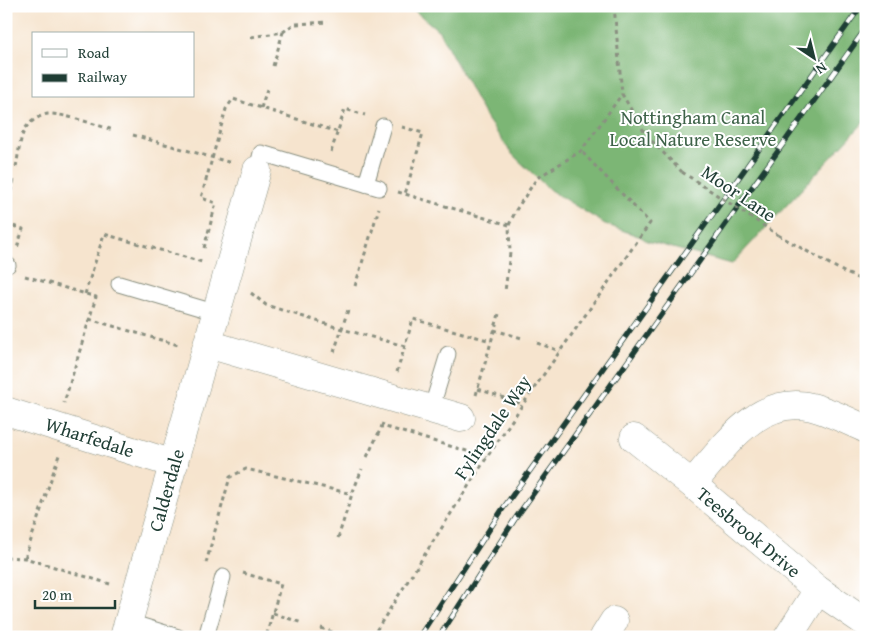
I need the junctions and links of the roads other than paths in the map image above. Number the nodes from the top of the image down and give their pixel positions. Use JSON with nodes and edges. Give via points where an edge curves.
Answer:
{"nodes":[{"id":1,"x":383,"y":126,"type":"dead end"},
{"id":2,"x":257,"y":170,"type":"joint"},
{"id":3,"x":119,"y":284,"type":"dead end"},
{"id":4,"x":217,"y":314,"type":"junction"},
{"id":5,"x":208,"y":344,"type":"junction"},
{"id":6,"x":448,"y":354,"type":"dead end"},
{"id":7,"x":468,"y":408,"type":"road end"},
{"id":8,"x":431,"y":410,"type":"junction"},
{"id":9,"x":6,"y":411,"type":"edge"},
{"id":10,"x":866,"y":429,"type":"edge"},
{"id":11,"x":634,"y":438,"type":"dead end"},
{"id":12,"x":174,"y":464,"type":"junction"},
{"id":13,"x":692,"y":484,"type":"junction"},
{"id":14,"x":229,"y":574,"type":"road end"},
{"id":15,"x":818,"y":590,"type":"junction"},
{"id":16,"x":866,"y":624,"type":"edge"},
{"id":17,"x":126,"y":629,"type":"edge"},
{"id":18,"x":178,"y":637,"type":"edge"},
{"id":19,"x":206,"y":637,"type":"edge"},
{"id":20,"x":788,"y":637,"type":"edge"}],
"edges":[{"from":1,"to":2,"type":"lane","via":[[377,187],[261,153]]},
{"from":2,"to":4,"type":"street","name":"Calderdale"},
{"from":3,"to":4,"type":"lane"},
{"from":4,"to":5,"type":"street","name":"Calderdale"},
{"from":5,"to":8,"type":"street"},
{"from":5,"to":12,"type":"street","name":"Calderdale"},
{"from":6,"to":8,"type":"lane"},
{"from":7,"to":8,"type":"street"},
{"from":9,"to":12,"type":"street","name":"Wharfedale"},
{"from":10,"to":13,"type":"street","via":[[810,407],[780,406],[749,422]]},
{"from":11,"to":13,"type":"street","name":"Teesbrook Drive"},
{"from":12,"to":17,"type":"street","name":"Calderdale"},
{"from":13,"to":15,"type":"street","name":"Teesbrook Drive"},
{"from":14,"to":19,"type":"lane"},
{"from":15,"to":16,"type":"street","name":"Teesbrook Drive"},
{"from":15,"to":20,"type":"street"},
{"from":17,"to":18,"type":"lane"}]}
